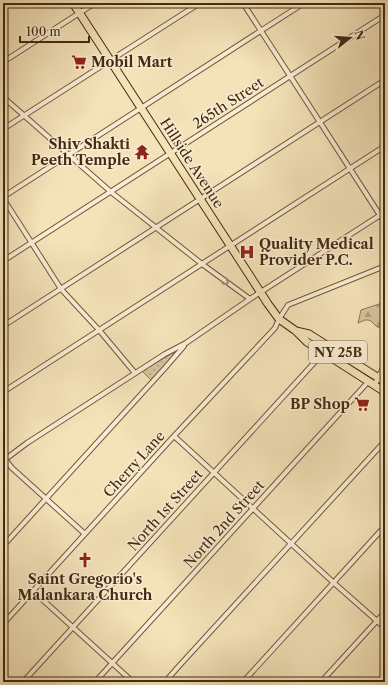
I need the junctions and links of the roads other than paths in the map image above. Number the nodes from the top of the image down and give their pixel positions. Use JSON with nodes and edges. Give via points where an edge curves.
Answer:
{"nodes":[{"id":1,"x":73,"y":3,"type":"edge"},
{"id":2,"x":95,"y":3,"type":"edge"},
{"id":3,"x":200,"y":3,"type":"edge"},
{"id":4,"x":243,"y":3,"type":"edge"},
{"id":5,"x":304,"y":3,"type":"edge"},
{"id":6,"x":79,"y":13,"type":"junction"},
{"id":7,"x":385,"y":15,"type":"edge"},
{"id":8,"x":261,"y":31,"type":"junction"},
{"id":9,"x":110,"y":61,"type":"junction"},
{"id":10,"x":3,"y":62,"type":"edge"},
{"id":11,"x":290,"y":76,"type":"junction"},
{"id":12,"x":385,"y":80,"type":"edge"},
{"id":13,"x":3,"y":97,"type":"edge"},
{"id":14,"x":140,"y":108,"type":"junction"},
{"id":15,"x":24,"y":115,"type":"junction"},
{"id":16,"x":320,"y":122,"type":"junction"},
{"id":17,"x":3,"y":129,"type":"edge"},
{"id":18,"x":385,"y":146,"type":"edge"},
{"id":19,"x":170,"y":154,"type":"junction"},
{"id":20,"x":68,"y":155,"type":"junction"},
{"id":21,"x":350,"y":169,"type":"junction"},
{"id":22,"x":111,"y":192,"type":"junction"},
{"id":23,"x":3,"y":198,"type":"edge"},
{"id":24,"x":200,"y":200,"type":"junction"},
{"id":25,"x":385,"y":212,"type":"edge"},
{"id":26,"x":380,"y":215,"type":"junction"},
{"id":27,"x":385,"y":223,"type":"edge"},
{"id":28,"x":156,"y":228,"type":"junction"},
{"id":29,"x":32,"y":243,"type":"junction"},
{"id":30,"x":230,"y":246,"type":"junction"},
{"id":31,"x":3,"y":261,"type":"edge"},
{"id":32,"x":202,"y":264,"type":"junction"},
{"id":33,"x":385,"y":266,"type":"edge"},
{"id":34,"x":61,"y":289,"type":"junction"},
{"id":35,"x":260,"y":293,"type":"junction"},
{"id":36,"x":250,"y":299,"type":"junction"},
{"id":37,"x":279,"y":319,"type":"junction"},
{"id":38,"x":3,"y":326,"type":"edge"},
{"id":39,"x":99,"y":330,"type":"junction"},
{"id":40,"x":296,"y":331,"type":"junction"},
{"id":41,"x":186,"y":343,"type":"junction"},
{"id":42,"x":324,"y":353,"type":"junction"},
{"id":43,"x":385,"y":364,"type":"edge"},
{"id":44,"x":136,"y":373,"type":"junction"},
{"id":45,"x":378,"y":378,"type":"junction"},
{"id":46,"x":385,"y":382,"type":"edge"},
{"id":47,"x":377,"y":387,"type":"edge"},
{"id":48,"x":3,"y":392,"type":"edge"},
{"id":49,"x":385,"y":398,"type":"edge"},
{"id":50,"x":174,"y":436,"type":"junction"},
{"id":51,"x":385,"y":441,"type":"edge"},
{"id":52,"x":4,"y":461,"type":"edge"},
{"id":53,"x":214,"y":473,"type":"junction"},
{"id":54,"x":46,"y":498,"type":"junction"},
{"id":55,"x":253,"y":508,"type":"junction"},
{"id":56,"x":385,"y":526,"type":"edge"},
{"id":57,"x":85,"y":534,"type":"junction"},
{"id":58,"x":292,"y":543,"type":"junction"},
{"id":59,"x":3,"y":546,"type":"edge"},
{"id":60,"x":334,"y":582,"type":"junction"},
{"id":61,"x":33,"y":591,"type":"junction"},
{"id":62,"x":385,"y":612,"type":"edge"},
{"id":63,"x":377,"y":621,"type":"junction"},
{"id":64,"x":3,"y":624,"type":"edge"},
{"id":65,"x":73,"y":627,"type":"junction"},
{"id":66,"x":385,"y":628,"type":"edge"},
{"id":67,"x":112,"y":663,"type":"junction"},
{"id":68,"x":23,"y":682,"type":"edge"},
{"id":69,"x":95,"y":682,"type":"edge"},
{"id":70,"x":133,"y":682,"type":"edge"},
{"id":71,"x":165,"y":682,"type":"edge"},
{"id":72,"x":243,"y":682,"type":"edge"},
{"id":73,"x":321,"y":682,"type":"edge"}],
"edges":[{"from":1,"to":6,"type":"main road","name":"Hillside Avenue","number":"NY 25B"},
{"from":2,"to":6,"type":"street"},
{"from":3,"to":9,"type":"street"},
{"from":4,"to":8,"type":"street"},
{"from":5,"to":8,"type":"street"},
{"from":6,"to":9,"type":"main road","name":"Hillside Avenue","number":"NY 25B"},
{"from":6,"to":10,"type":"street"},
{"from":7,"to":11,"type":"street","name":"265th Street"},
{"from":8,"to":11,"type":"street"},
{"from":8,"to":14,"type":"street"},
{"from":9,"to":14,"type":"main road","name":"Hillside Avenue","number":"NY 25B"},
{"from":9,"to":15,"type":"street"},
{"from":11,"to":16,"type":"street"},
{"from":11,"to":19,"type":"street","name":"265th Street"},
{"from":12,"to":16,"type":"street"},
{"from":13,"to":15,"type":"street"},
{"from":14,"to":19,"type":"main road","name":"Hillside Avenue","number":"NY 25B"},
{"from":14,"to":20,"type":"street"},
{"from":15,"to":17,"type":"street"},
{"from":15,"to":20,"type":"street"},
{"from":16,"to":21,"type":"street"},
{"from":16,"to":24,"type":"street"},
{"from":18,"to":21,"type":"street"},
{"from":19,"to":22,"type":"street","name":"265th Street"},
{"from":19,"to":24,"type":"main road","name":"Hillside Avenue","number":"NY 25B"},
{"from":20,"to":22,"type":"street"},
{"from":20,"to":23,"type":"street"},
{"from":21,"to":26,"type":"street"},
{"from":21,"to":30,"type":"street"},
{"from":22,"to":28,"type":"street"},
{"from":22,"to":29,"type":"street","name":"265th Street"},
{"from":23,"to":29,"type":"street"},
{"from":24,"to":28,"type":"street"},
{"from":24,"to":30,"type":"main road","name":"Hillside Avenue","number":"NY 25B"},
{"from":25,"to":26,"type":"street"},
{"from":26,"to":27,"type":"street"},
{"from":26,"to":35,"type":"street"},
{"from":28,"to":32,"type":"street"},
{"from":28,"to":34,"type":"street"},
{"from":29,"to":31,"type":"street","name":"265th Street"},
{"from":29,"to":34,"type":"street"},
{"from":30,"to":32,"type":"street"},
{"from":30,"to":35,"type":"main road","name":"Hillside Avenue","number":"NY 25B"},
{"from":32,"to":36,"type":"street","one_way":true},
{"from":32,"to":39,"type":"street"},
{"from":33,"to":37,"type":"street","name":"Cherry Lane","via":[[288,305]]},
{"from":34,"to":38,"type":"street"},
{"from":34,"to":39,"type":"street"},
{"from":35,"to":36,"type":"street"},
{"from":35,"to":37,"type":"main road","name":"Hillside Avenue","number":"NY 25B"},
{"from":36,"to":41,"type":"street"},
{"from":37,"to":40,"type":"main road","name":"Hillside Avenue","number":"NY 25B"},
{"from":37,"to":50,"type":"street","name":"Cherry Lane","via":[[275,328]]},
{"from":39,"to":44,"type":"street"},
{"from":39,"to":48,"type":"street"},
{"from":40,"to":42,"type":"main road","name":"Hillside Avenue","number":"NY 25B"},
{"from":40,"to":45,"type":"main road","name":"Hillside Avenue","number":"NY 25B","via":[[309,334]]},
{"from":41,"to":44,"type":"street"},
{"from":41,"to":54,"type":"street"},
{"from":42,"to":47,"type":"main road","name":"Hillside Avenue","number":"NY 25B"},
{"from":42,"to":53,"type":"street","name":"North 1st Street"},
{"from":43,"to":45,"type":"street","name":"North 2nd Street"},
{"from":44,"to":52,"type":"street","via":[[27,443]]},
{"from":45,"to":46,"type":"main road","name":"Hillside Avenue","number":"NY 25B"},
{"from":45,"to":47,"type":"street","name":"North 2nd Street"},
{"from":47,"to":49,"type":"street"},
{"from":47,"to":55,"type":"street","name":"North 2nd Street"},
{"from":50,"to":53,"type":"street"},
{"from":50,"to":57,"type":"street","name":"Cherry Lane"},
{"from":51,"to":58,"type":"street"},
{"from":52,"to":54,"type":"street"},
{"from":53,"to":55,"type":"street"},
{"from":53,"to":65,"type":"street","name":"North 1st Street"},
{"from":54,"to":57,"type":"street"},
{"from":54,"to":59,"type":"street"},
{"from":55,"to":58,"type":"street"},
{"from":55,"to":67,"type":"street","name":"North 2nd Street"},
{"from":56,"to":60,"type":"street"},
{"from":57,"to":61,"type":"street","name":"Cherry Lane"},
{"from":58,"to":60,"type":"street"},
{"from":58,"to":71,"type":"street"},
{"from":60,"to":63,"type":"street"},
{"from":60,"to":72,"type":"street"},
{"from":61,"to":64,"type":"street","name":"Cherry Lane"},
{"from":61,"to":65,"type":"street"},
{"from":62,"to":63,"type":"street"},
{"from":63,"to":66,"type":"street"},
{"from":63,"to":73,"type":"street"},
{"from":65,"to":67,"type":"street"},
{"from":65,"to":68,"type":"street","name":"North 1st Street"},
{"from":67,"to":69,"type":"street","name":"North 2nd Street"},
{"from":67,"to":70,"type":"street"}]}
